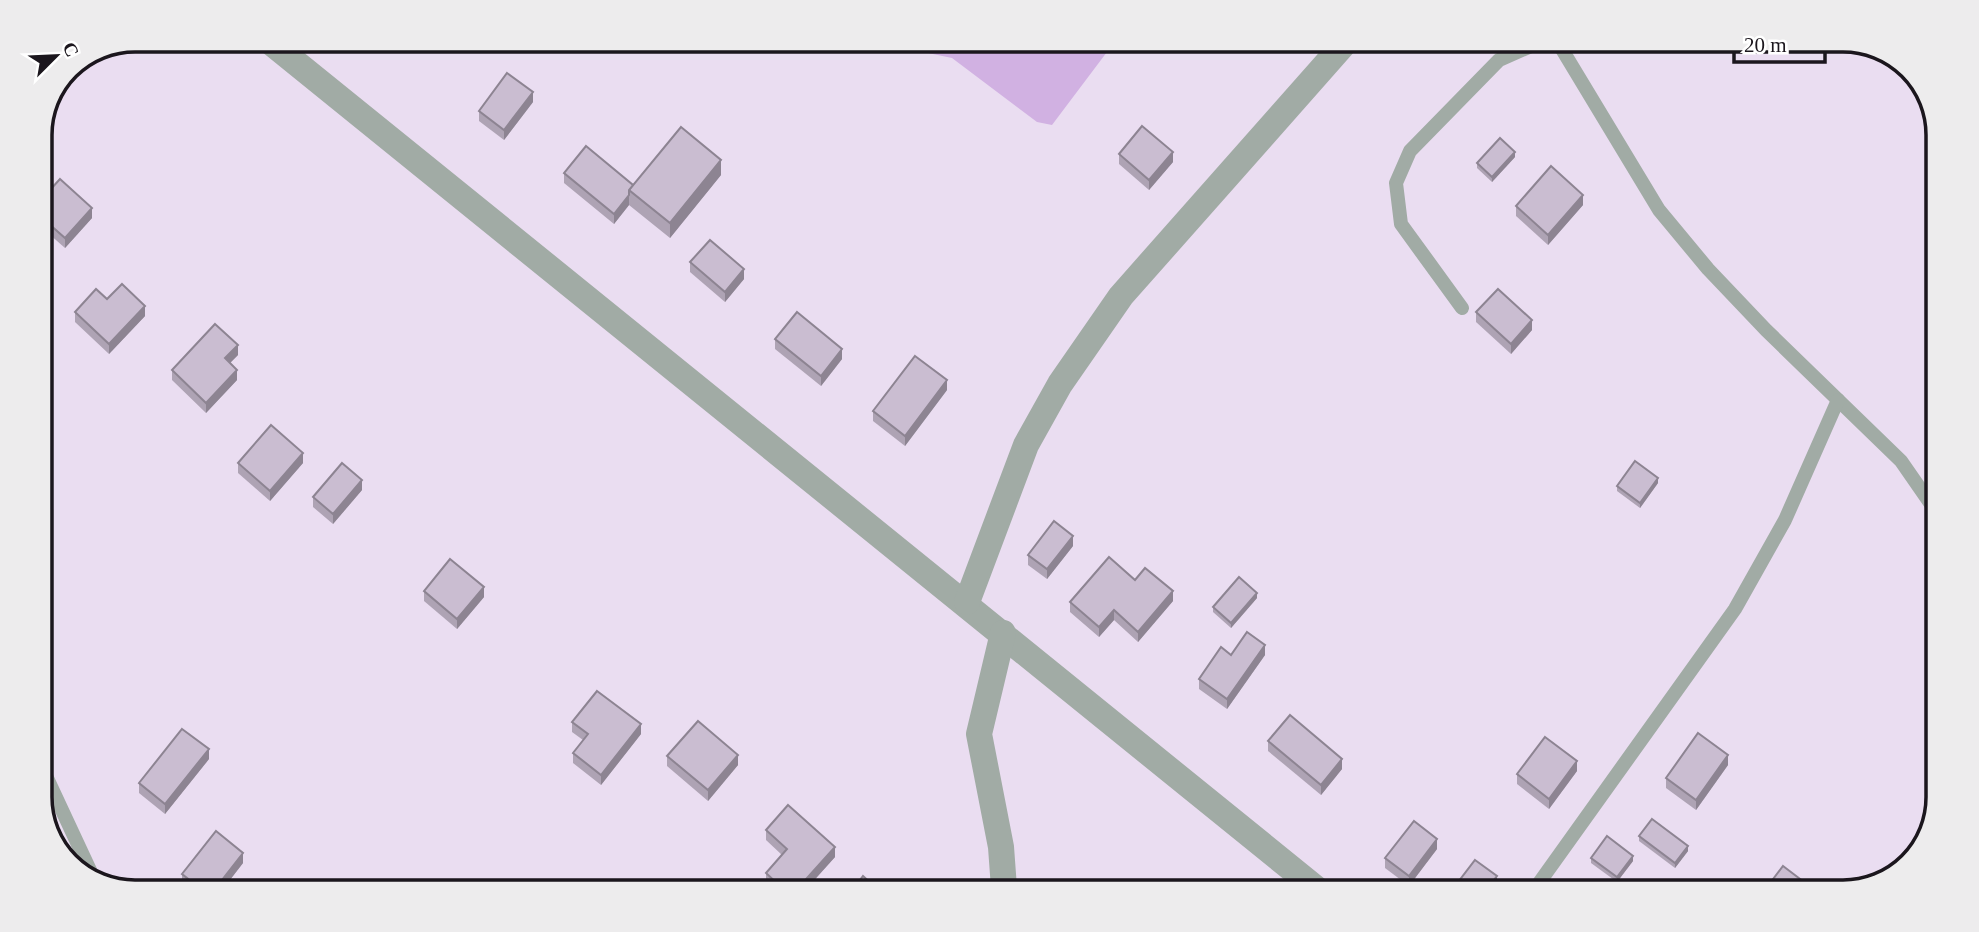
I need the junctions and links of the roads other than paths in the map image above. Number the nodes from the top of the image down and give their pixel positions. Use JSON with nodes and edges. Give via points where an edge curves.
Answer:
{"nodes":[{"id":1,"x":284,"y":53,"type":"edge"},
{"id":2,"x":1336,"y":53,"type":"edge"},
{"id":3,"x":1515,"y":53,"type":"edge"},
{"id":4,"x":1564,"y":53,"type":"edge"},
{"id":5,"x":1462,"y":309,"type":"dead end"},
{"id":6,"x":1838,"y":400,"type":"junction"},
{"id":7,"x":1926,"y":497,"type":"edge"},
{"id":8,"x":967,"y":603,"type":"junction"},
{"id":9,"x":1003,"y":633,"type":"junction"},
{"id":10,"x":53,"y":791,"type":"edge"},
{"id":11,"x":87,"y":863,"type":"edge"},
{"id":12,"x":1003,"y":880,"type":"edge"},
{"id":13,"x":1306,"y":880,"type":"edge"},
{"id":14,"x":1541,"y":880,"type":"edge"}],
"edges":[{"from":1,"to":8,"type":"street"},
{"from":2,"to":8,"type":"street","via":[[1121,296],[1060,384],[1026,445]]},
{"from":3,"to":5,"type":"lane","via":[[1499,60],[1410,151],[1396,183],[1401,224]]},
{"from":4,"to":6,"type":"lane","via":[[1659,210],[1716,278]]},
{"from":6,"to":7,"type":"lane","via":[[1901,461]]},
{"from":6,"to":14,"type":"lane","via":[[1785,520],[1735,609]]},
{"from":8,"to":9,"type":"street"},
{"from":9,"to":12,"type":"street","via":[[979,734]]},
{"from":9,"to":13,"type":"street"},
{"from":10,"to":11,"type":"lane"}]}
